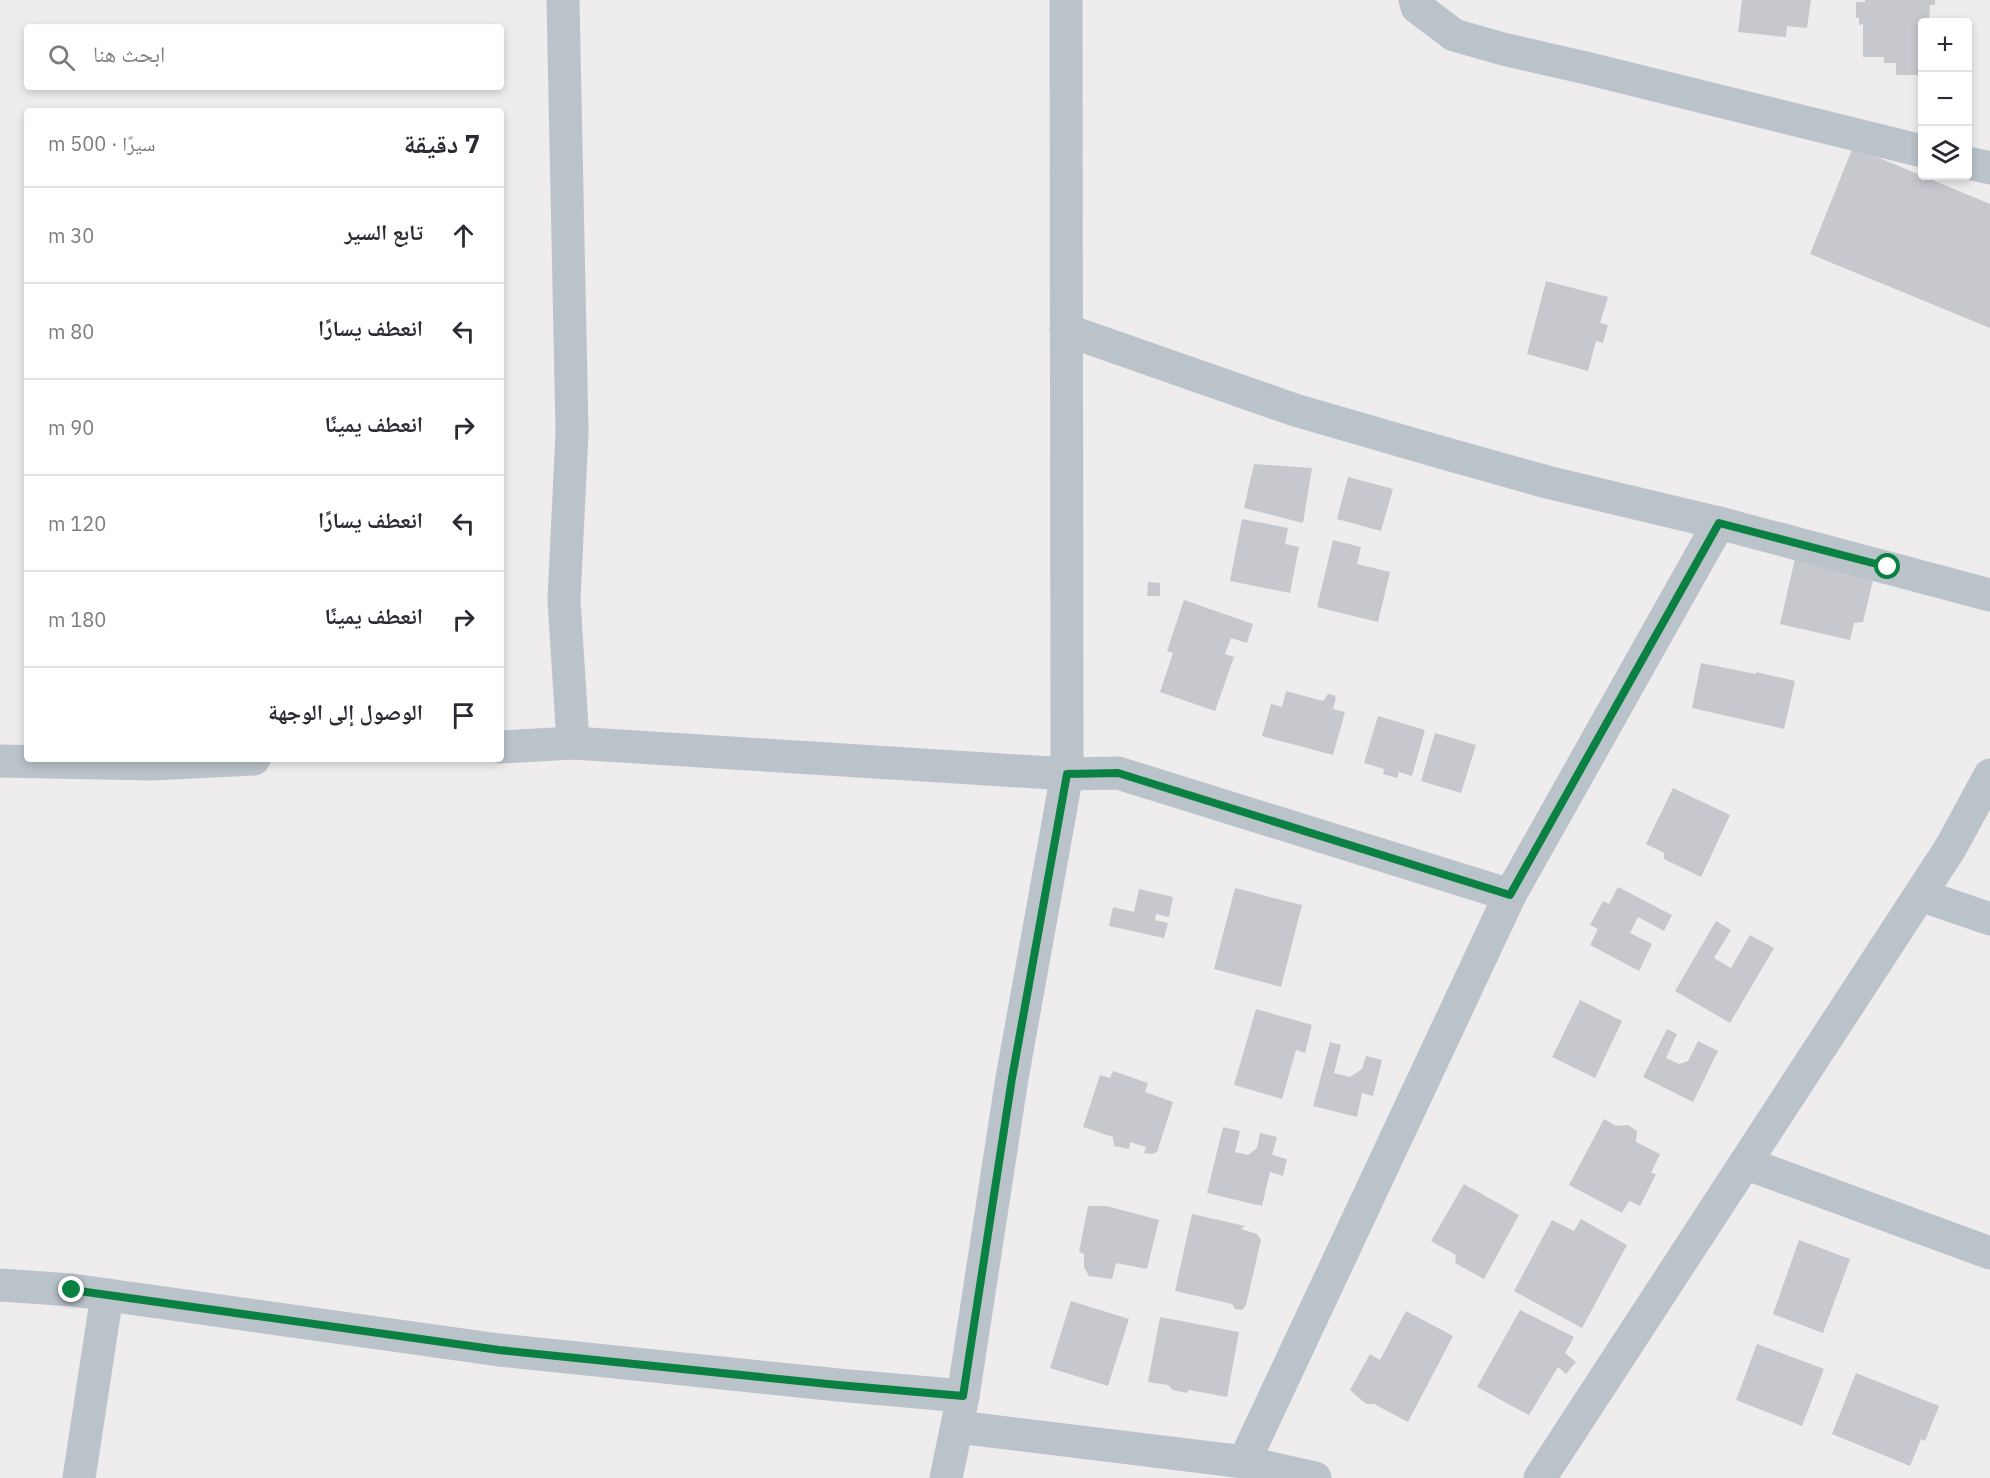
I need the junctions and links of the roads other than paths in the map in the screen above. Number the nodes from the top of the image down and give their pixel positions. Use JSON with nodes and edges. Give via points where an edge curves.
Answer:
{"nodes":[{"id":1,"x":563,"y":0,"type":"edge"},
{"id":2,"x":1066,"y":0,"type":"edge"},
{"id":3,"x":1415,"y":0,"type":"edge"},
{"id":4,"x":1918,"y":150,"type":"edge"},
{"id":5,"x":1972,"y":164,"type":"edge"},
{"id":6,"x":1990,"y":168,"type":"edge"},
{"id":7,"x":1066,"y":330,"type":"junction"},
{"id":8,"x":1719,"y":523,"type":"junction"},
{"id":9,"x":1990,"y":595,"type":"edge"},
{"id":10,"x":573,"y":743,"type":"junction"},
{"id":11,"x":504,"y":747,"type":"edge"},
{"id":12,"x":0,"y":761,"type":"edge"},
{"id":13,"x":24,"y":761,"type":"edge"},
{"id":14,"x":50,"y":762,"type":"edge"},
{"id":15,"x":192,"y":762,"type":"edge"},
{"id":16,"x":1067,"y":774,"type":"junction"},
{"id":17,"x":1990,"y":775,"type":"edge"},
{"id":18,"x":1510,"y":895,"type":"junction"},
{"id":19,"x":1920,"y":895,"type":"junction"},
{"id":20,"x":1990,"y":919,"type":"edge"},
{"id":21,"x":1745,"y":1163,"type":"junction"},
{"id":22,"x":1990,"y":1253,"type":"edge"},
{"id":23,"x":0,"y":1285,"type":"edge"},
{"id":24,"x":107,"y":1295,"type":"junction"},
{"id":25,"x":960,"y":1412,"type":"junction"},
{"id":26,"x":1244,"y":1462,"type":"junction"},
{"id":27,"x":79,"y":1478,"type":"edge"},
{"id":28,"x":946,"y":1478,"type":"edge"},
{"id":29,"x":1315,"y":1478,"type":"edge"},
{"id":30,"x":1540,"y":1478,"type":"edge"}],
"edges":[{"from":1,"to":10,"type":"street","via":[[572,432],[564,600]]},
{"from":2,"to":7,"type":"street"},
{"from":3,"to":4,"type":"street","via":[[1417,7],[1454,36]]},
{"from":5,"to":6,"type":"street"},
{"from":7,"to":8,"type":"street","via":[[1295,410],[1547,482]]},
{"from":7,"to":16,"type":"street"},
{"from":8,"to":9,"type":"street"},
{"from":8,"to":18,"type":"street"},
{"from":10,"to":11,"type":"street"},
{"from":10,"to":16,"type":"street"},
{"from":12,"to":13,"type":"street"},
{"from":14,"to":15,"type":"street"},
{"from":16,"to":18,"type":"street","via":[[1118,773]]},
{"from":16,"to":25,"type":"street","via":[[1012,1078]]},
{"from":17,"to":19,"type":"street"},
{"from":18,"to":26,"type":"street"},
{"from":19,"to":20,"type":"street"},
{"from":19,"to":21,"type":"street"},
{"from":21,"to":22,"type":"street"},
{"from":21,"to":30,"type":"street"},
{"from":23,"to":24,"type":"street"},
{"from":24,"to":25,"type":"street","via":[[499,1350],[838,1385]]},
{"from":24,"to":27,"type":"street"},
{"from":25,"to":26,"type":"street"},
{"from":25,"to":28,"type":"street"},
{"from":26,"to":29,"type":"street"}]}
